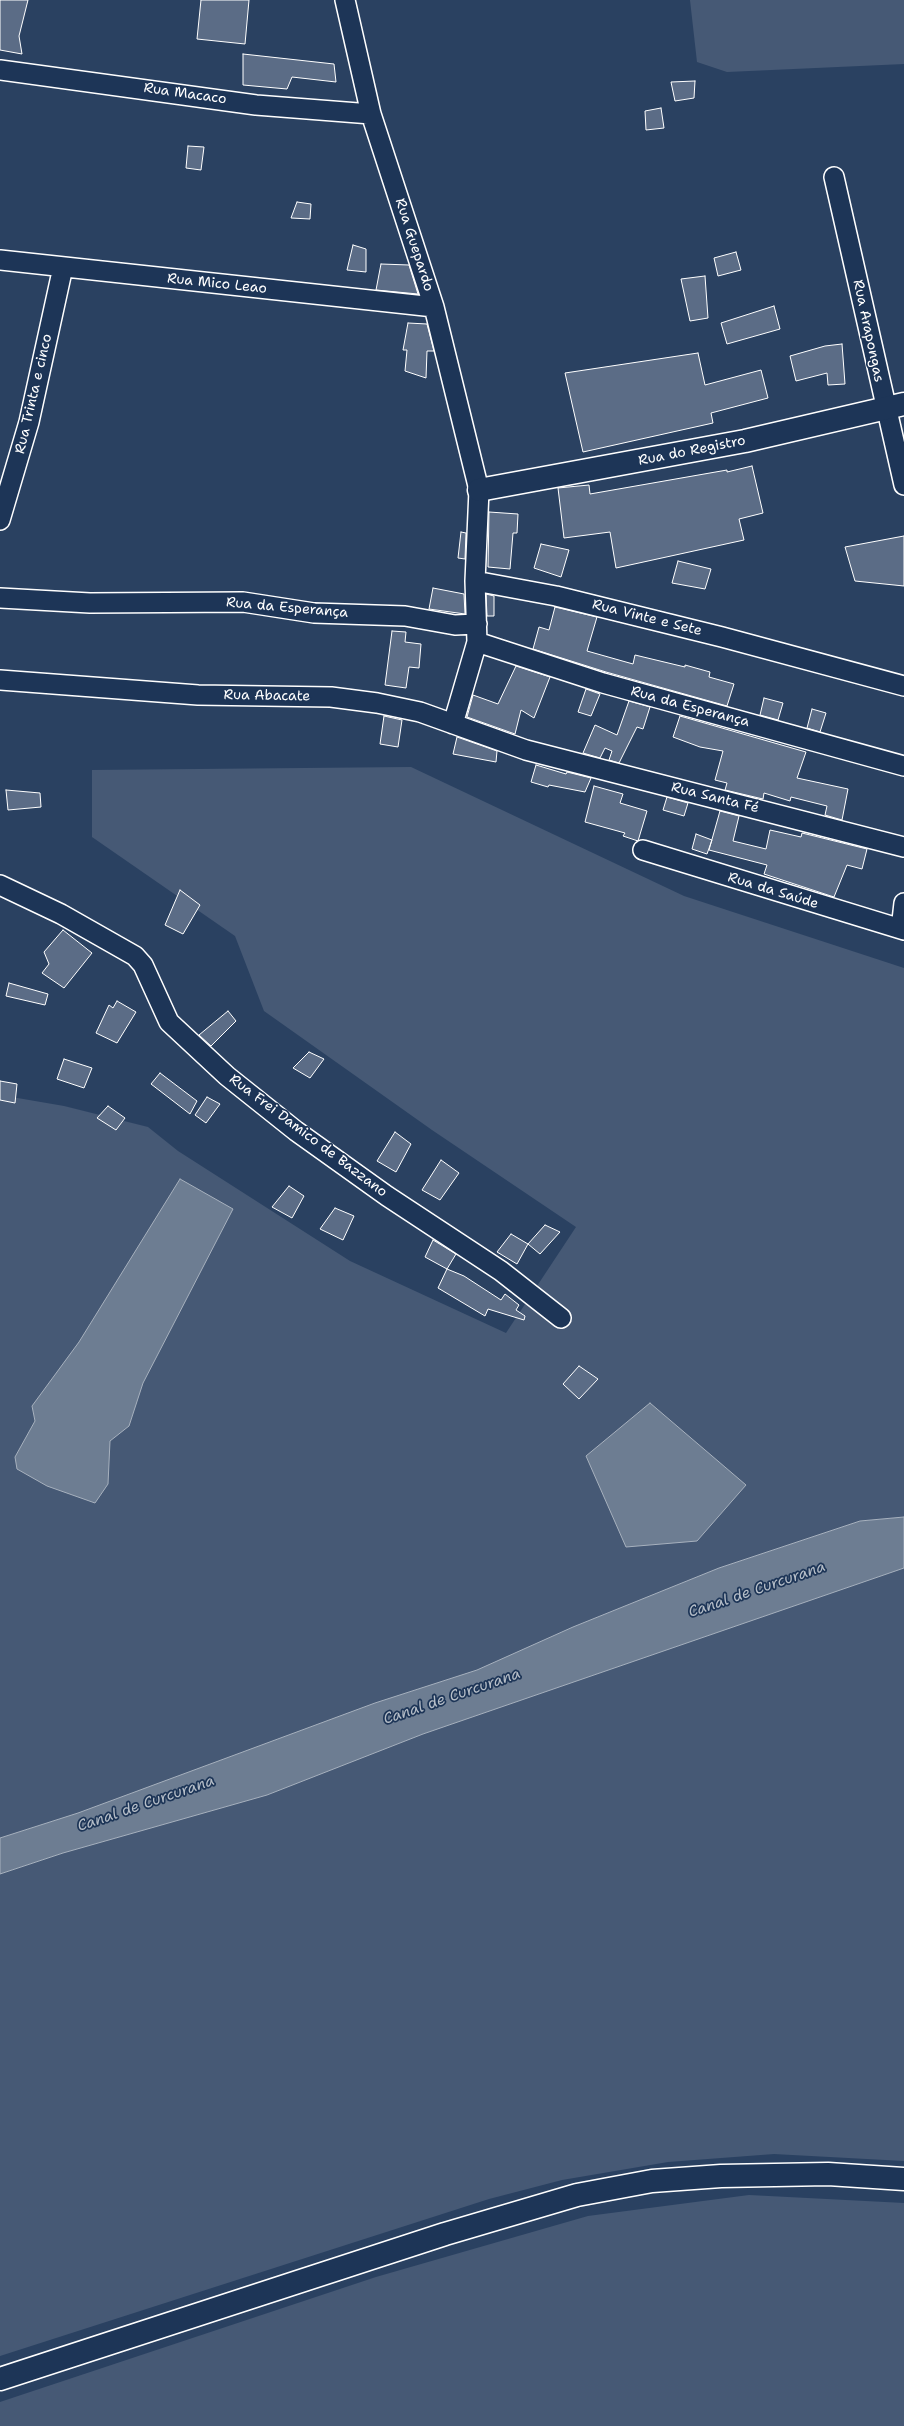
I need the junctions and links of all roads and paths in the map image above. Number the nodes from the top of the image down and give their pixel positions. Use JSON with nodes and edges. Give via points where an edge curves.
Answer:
{"nodes":[{"id":1,"x":345,"y":0,"type":"edge"},
{"id":2,"x":0,"y":70,"type":"edge"},
{"id":3,"x":371,"y":114,"type":"junction"},
{"id":4,"x":834,"y":177,"type":"dead end"},
{"id":5,"x":0,"y":260,"type":"edge"},
{"id":6,"x":62,"y":267,"type":"junction"},
{"id":7,"x":434,"y":307,"type":"junction"},
{"id":8,"x":895,"y":406,"type":"edge"},
{"id":9,"x":904,"y":485,"type":"edge"},
{"id":10,"x":479,"y":490,"type":"junction"},
{"id":11,"x":0,"y":520,"type":"edge"},
{"id":12,"x":475,"y":581,"type":"junction"},
{"id":13,"x":0,"y":598,"type":"edge"},
{"id":14,"x":477,"y":633,"type":"junction"},
{"id":15,"x":0,"y":680,"type":"edge"},
{"id":16,"x":904,"y":686,"type":"edge"},
{"id":17,"x":453,"y":724,"type":"junction"},
{"id":18,"x":526,"y":750,"type":"joint"},
{"id":19,"x":904,"y":766,"type":"edge"},
{"id":20,"x":904,"y":847,"type":"edge"},
{"id":21,"x":643,"y":850,"type":"dead end"},
{"id":22,"x":0,"y":885,"type":"edge"},
{"id":23,"x":904,"y":903,"type":"edge"},
{"id":24,"x":902,"y":929,"type":"edge"},
{"id":25,"x":561,"y":1318,"type":"dead end"},
{"id":26,"x":904,"y":2179,"type":"edge"},
{"id":27,"x":0,"y":2379,"type":"edge"}],
"edges":[{"from":1,"to":3,"type":"street","name":"Rua Guepardo"},
{"from":2,"to":3,"type":"street","name":"Rua Macaco","via":[[256,105]]},
{"from":3,"to":7,"type":"street","name":"Rua Guepardo"},
{"from":4,"to":8,"type":"street","name":"Rua Arapongas"},
{"from":5,"to":6,"type":"street","name":"Rua Mico Leao"},
{"from":6,"to":7,"type":"street","name":"Rua Mico Leao"},
{"from":6,"to":11,"type":"street","name":"Rua Trinta e cinco","via":[[29,422]]},
{"from":7,"to":10,"type":"street","name":"Rua Guepardo"},
{"from":8,"to":9,"type":"street","name":"Rua Arapongas"},
{"from":8,"to":10,"type":"main road","name":"Rua do Registro","via":[[745,441]]},
{"from":10,"to":12,"type":"street"},
{"from":12,"to":14,"type":"street"},
{"from":12,"to":16,"type":"street","name":"Rua Vinte e Sete","via":[[564,598]]},
{"from":13,"to":14,"type":"street","name":"Rua da Esperança","via":[[90,603],[243,602],[314,613],[405,616],[455,625]]},
{"from":14,"to":17,"type":"street"},
{"from":14,"to":19,"type":"street","name":"Rua da Esperança","via":[[603,683]]},
{"from":15,"to":17,"type":"street","name":"Rua Abacate","via":[[198,696],[331,697],[420,712]]},
{"from":17,"to":18,"type":"street","name":"Rua Abacate"},
{"from":18,"to":20,"type":"street","name":"Rua Santa Fé"},
{"from":21,"to":24,"type":"street","name":"Rua da Saúde"},
{"from":22,"to":25,"type":"street","name":"Rua Frei Damico de Bazzano","via":[[86,927],[135,956],[143,965],[169,1022],[227,1076],[296,1131],[387,1196],[501,1271]]},
{"from":23,"to":24,"type":"street"},
{"from":26,"to":27,"type":"main road","via":[[828,2174],[721,2176],[652,2182],[577,2195],[438,2237]]}]}
